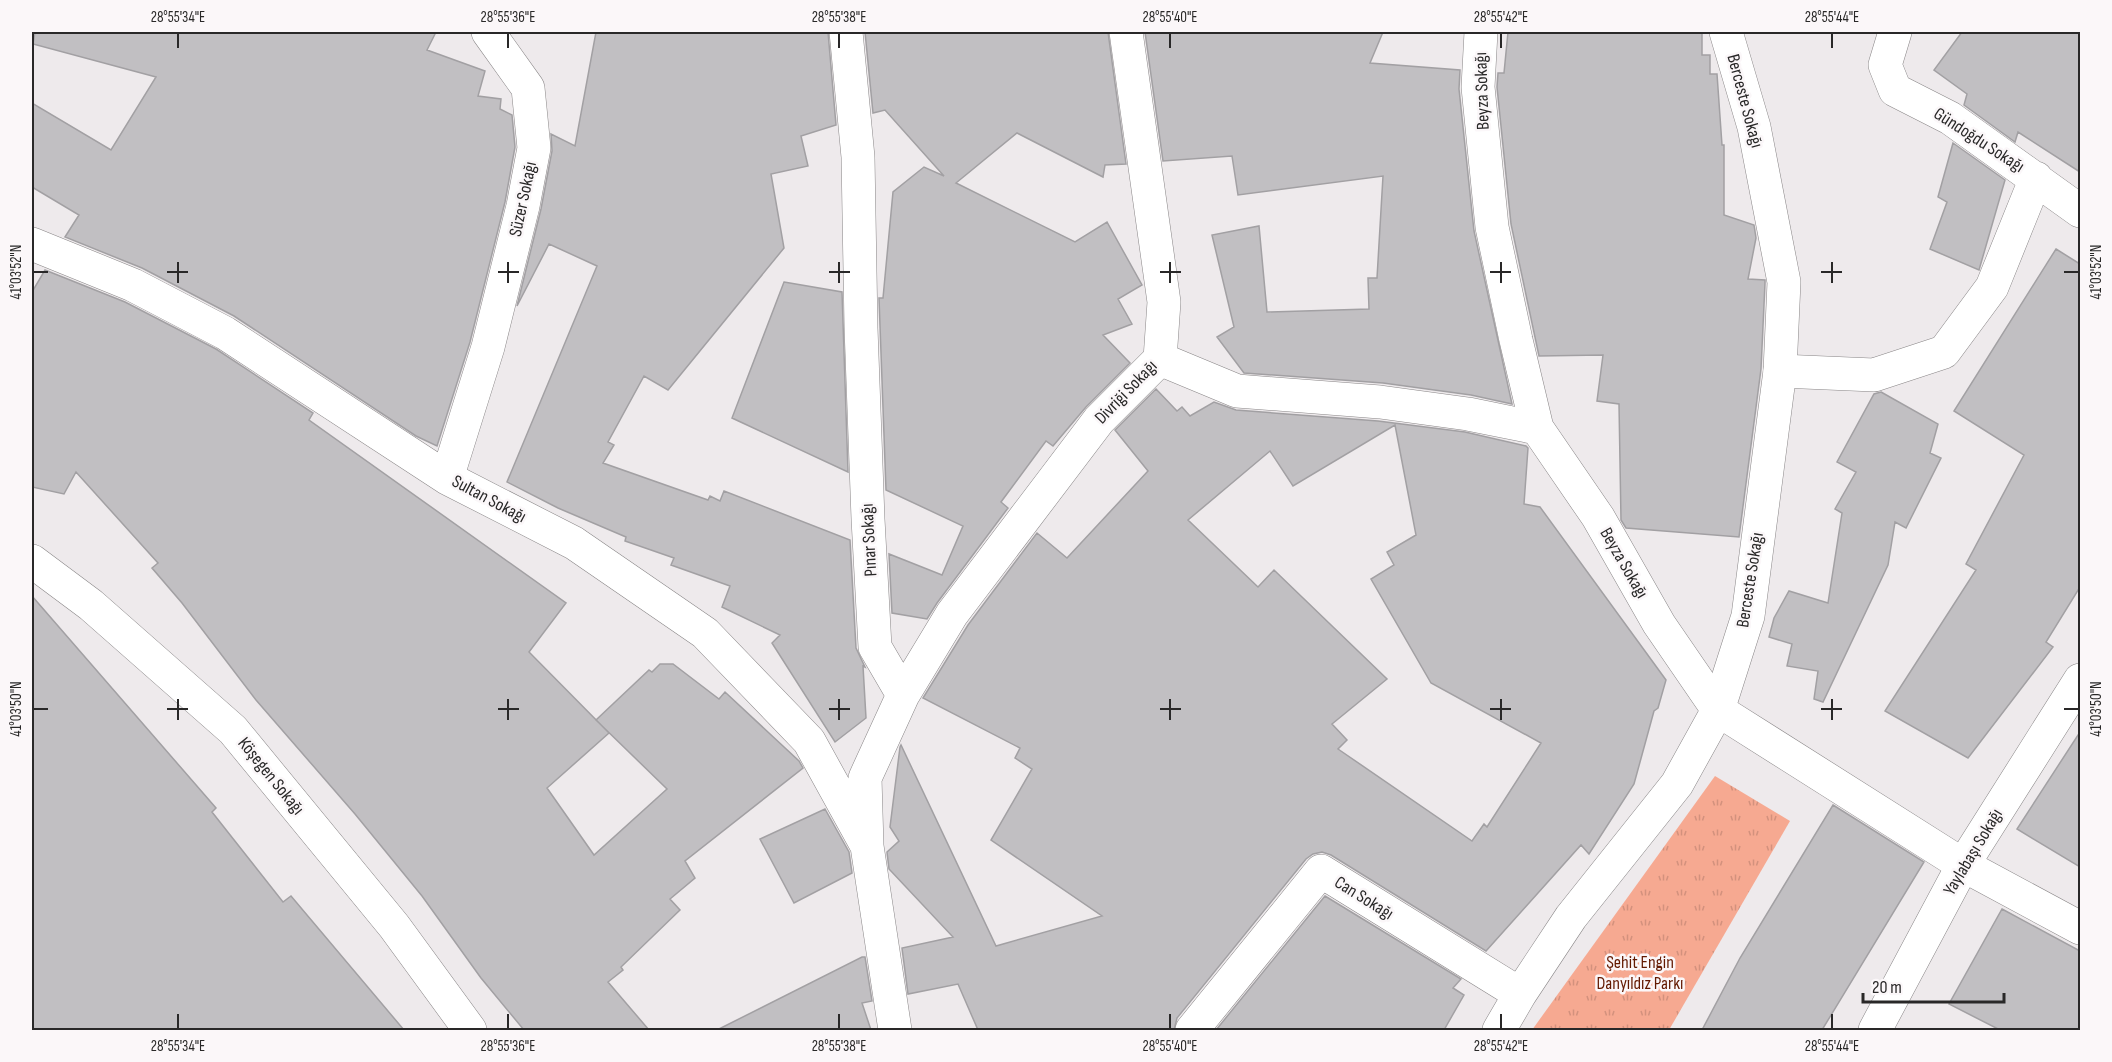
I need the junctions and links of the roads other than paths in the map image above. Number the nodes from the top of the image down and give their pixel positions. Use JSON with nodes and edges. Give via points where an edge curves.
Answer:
{"nodes":[{"id":1,"x":488,"y":32,"type":"edge"},
{"id":2,"x":846,"y":32,"type":"edge"},
{"id":3,"x":1126,"y":32,"type":"edge"},
{"id":4,"x":1481,"y":32,"type":"edge"},
{"id":5,"x":1726,"y":32,"type":"edge"},
{"id":6,"x":1895,"y":32,"type":"edge"},
{"id":7,"x":2037,"y":178,"type":"junction"},
{"id":8,"x":2080,"y":211,"type":"edge"},
{"id":9,"x":32,"y":244,"type":"edge"},
{"id":10,"x":1160,"y":359,"type":"junction"},
{"id":11,"x":1780,"y":371,"type":"junction"},
{"id":12,"x":1537,"y":428,"type":"junction"},
{"id":13,"x":447,"y":478,"type":"junction"},
{"id":14,"x":32,"y":561,"type":"edge"},
{"id":15,"x":2080,"y":680,"type":"edge"},
{"id":16,"x":903,"y":695,"type":"junction"},
{"id":17,"x":1718,"y":710,"type":"junction"},
{"id":18,"x":867,"y":846,"type":"junction"},
{"id":19,"x":1963,"y":865,"type":"junction"},
{"id":20,"x":2080,"y":928,"type":"edge"},
{"id":21,"x":1520,"y":994,"type":"junction"},
{"id":22,"x":470,"y":1030,"type":"edge"},
{"id":23,"x":894,"y":1030,"type":"edge"},
{"id":24,"x":1192,"y":1030,"type":"edge"},
{"id":25,"x":1498,"y":1030,"type":"edge"},
{"id":26,"x":1875,"y":1030,"type":"edge"}],
"edges":[{"from":1,"to":13,"type":"street","name":"Süzer Sokağı","via":[[528,88],[534,148],[488,347]]},
{"from":2,"to":16,"type":"street","name":"Pınar Sokağı","via":[[858,157],[875,647]]},
{"from":3,"to":10,"type":"street","name":"Divriği Sokağı","via":[[1164,302]]},
{"from":4,"to":12,"type":"street","name":"Beyza Sokağı","via":[[1478,87],[1492,227]]},
{"from":5,"to":11,"type":"street","name":"Berceste Sokağı","via":[[1754,127],[1784,282]]},
{"from":6,"to":7,"type":"street","name":"Gündoğdu Sokağı","via":[[1885,65],[1895,90],[1950,118]]},
{"from":7,"to":8,"type":"street","name":"Gündoğdu Sokağı"},
{"from":7,"to":11,"type":"street","via":[[1992,287],[1944,352],[1874,375]]},
{"from":9,"to":13,"type":"street","name":"Sultan Sokağı","via":[[133,285],[225,333]]},
{"from":10,"to":12,"type":"street","via":[[1238,391],[1380,402]]},
{"from":10,"to":16,"type":"street","name":"Divriği Sokağı","via":[[1092,429],[952,614]]},
{"from":11,"to":17,"type":"street","name":"Berceste Sokağı","via":[[1748,615]]},
{"from":12,"to":17,"type":"street","name":"Beyza Sokağı","via":[[1598,517],[1659,624]]},
{"from":13,"to":18,"type":"street","name":"Sultan Sokağı","via":[[574,543],[705,633],[809,741]]},
{"from":14,"to":22,"type":"street","name":"Köşegen Sokağı","via":[[91,605],[233,730],[394,926]]},
{"from":15,"to":19,"type":"street","name":"Yaylabaşı Sokağı"},
{"from":16,"to":18,"type":"street","via":[[865,778]]},
{"from":17,"to":19,"type":"street"},
{"from":17,"to":21,"type":"street","via":[[1677,784],[1571,917]]},
{"from":18,"to":23,"type":"street"},
{"from":19,"to":20,"type":"street"},
{"from":19,"to":26,"type":"street","name":"Yaylabaşı Sokağı"},
{"from":21,"to":24,"type":"street","name":"Can Sokağı","via":[[1321,871]]},
{"from":21,"to":25,"type":"street"}]}
